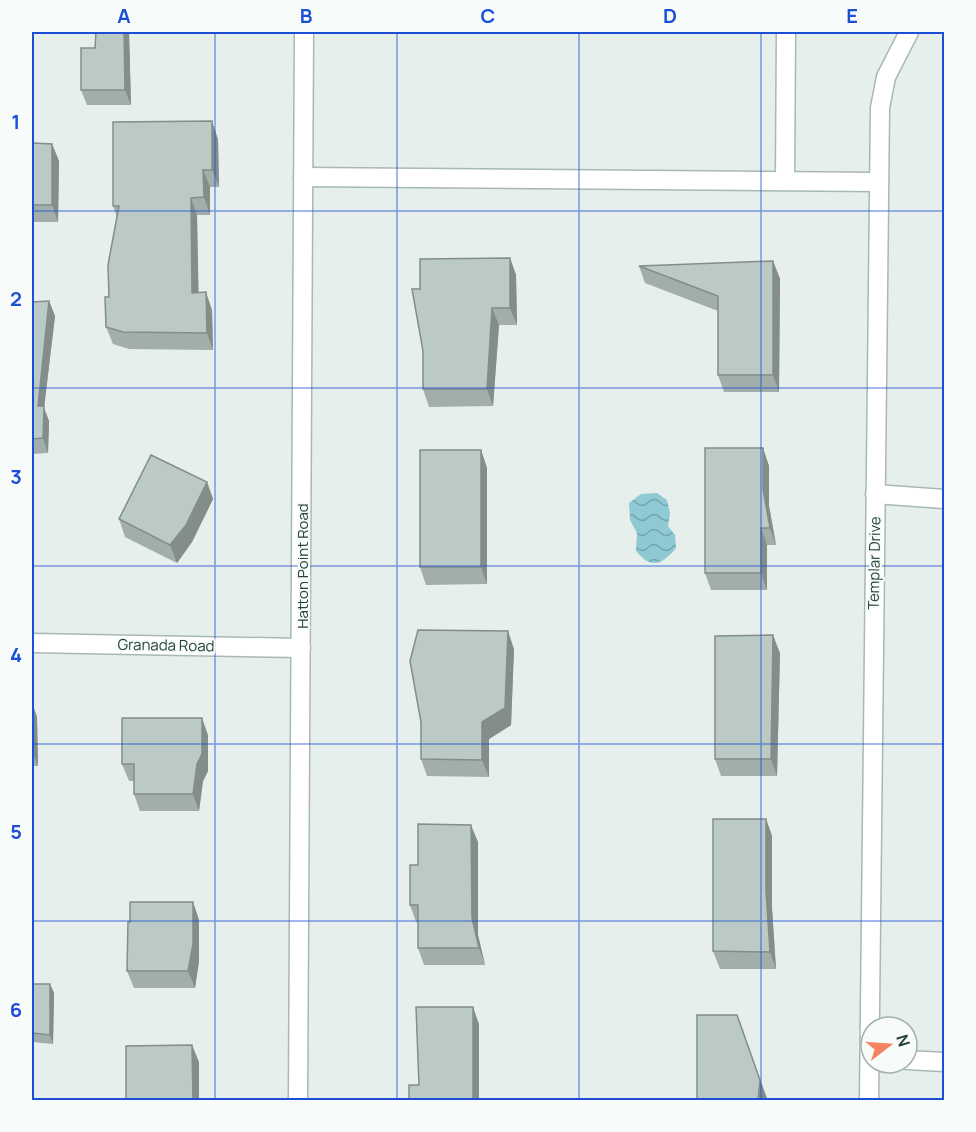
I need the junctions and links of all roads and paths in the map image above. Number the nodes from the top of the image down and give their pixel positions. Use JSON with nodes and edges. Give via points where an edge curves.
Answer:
{"nodes":[{"id":1,"x":304,"y":32,"type":"edge"},
{"id":2,"x":786,"y":32,"type":"edge"},
{"id":3,"x":909,"y":32,"type":"edge"},
{"id":4,"x":303,"y":177,"type":"junction"},
{"id":5,"x":785,"y":181,"type":"junction"},
{"id":6,"x":879,"y":182,"type":"junction"},
{"id":7,"x":875,"y":494,"type":"junction"},
{"id":8,"x":945,"y":499,"type":"edge"},
{"id":9,"x":32,"y":643,"type":"edge"},
{"id":10,"x":301,"y":648,"type":"junction"},
{"id":11,"x":870,"y":1015,"type":"edge"},
{"id":12,"x":919,"y":1060,"type":"edge"},
{"id":13,"x":945,"y":1062,"type":"edge"},
{"id":14,"x":870,"y":1075,"type":"edge"},
{"id":15,"x":298,"y":1101,"type":"edge"},
{"id":16,"x":869,"y":1101,"type":"edge"}],
"edges":[{"from":1,"to":4,"type":"street","name":"Hatton Point Road"},
{"from":2,"to":5,"type":"street"},
{"from":3,"to":6,"type":"street","name":"Templar Drive","via":[[886,77],[880,108]]},
{"from":4,"to":5,"type":"street"},
{"from":4,"to":10,"type":"street","name":"Hatton Point Road"},
{"from":5,"to":6,"type":"street"},
{"from":6,"to":7,"type":"street","name":"Templar Drive"},
{"from":7,"to":8,"type":"street"},
{"from":7,"to":11,"type":"street","name":"Templar Drive"},
{"from":9,"to":10,"type":"street","name":"Granada Road"},
{"from":10,"to":15,"type":"street","name":"Hatton Point Road"},
{"from":12,"to":13,"type":"street"},
{"from":14,"to":16,"type":"street","name":"Templar Drive"}]}
